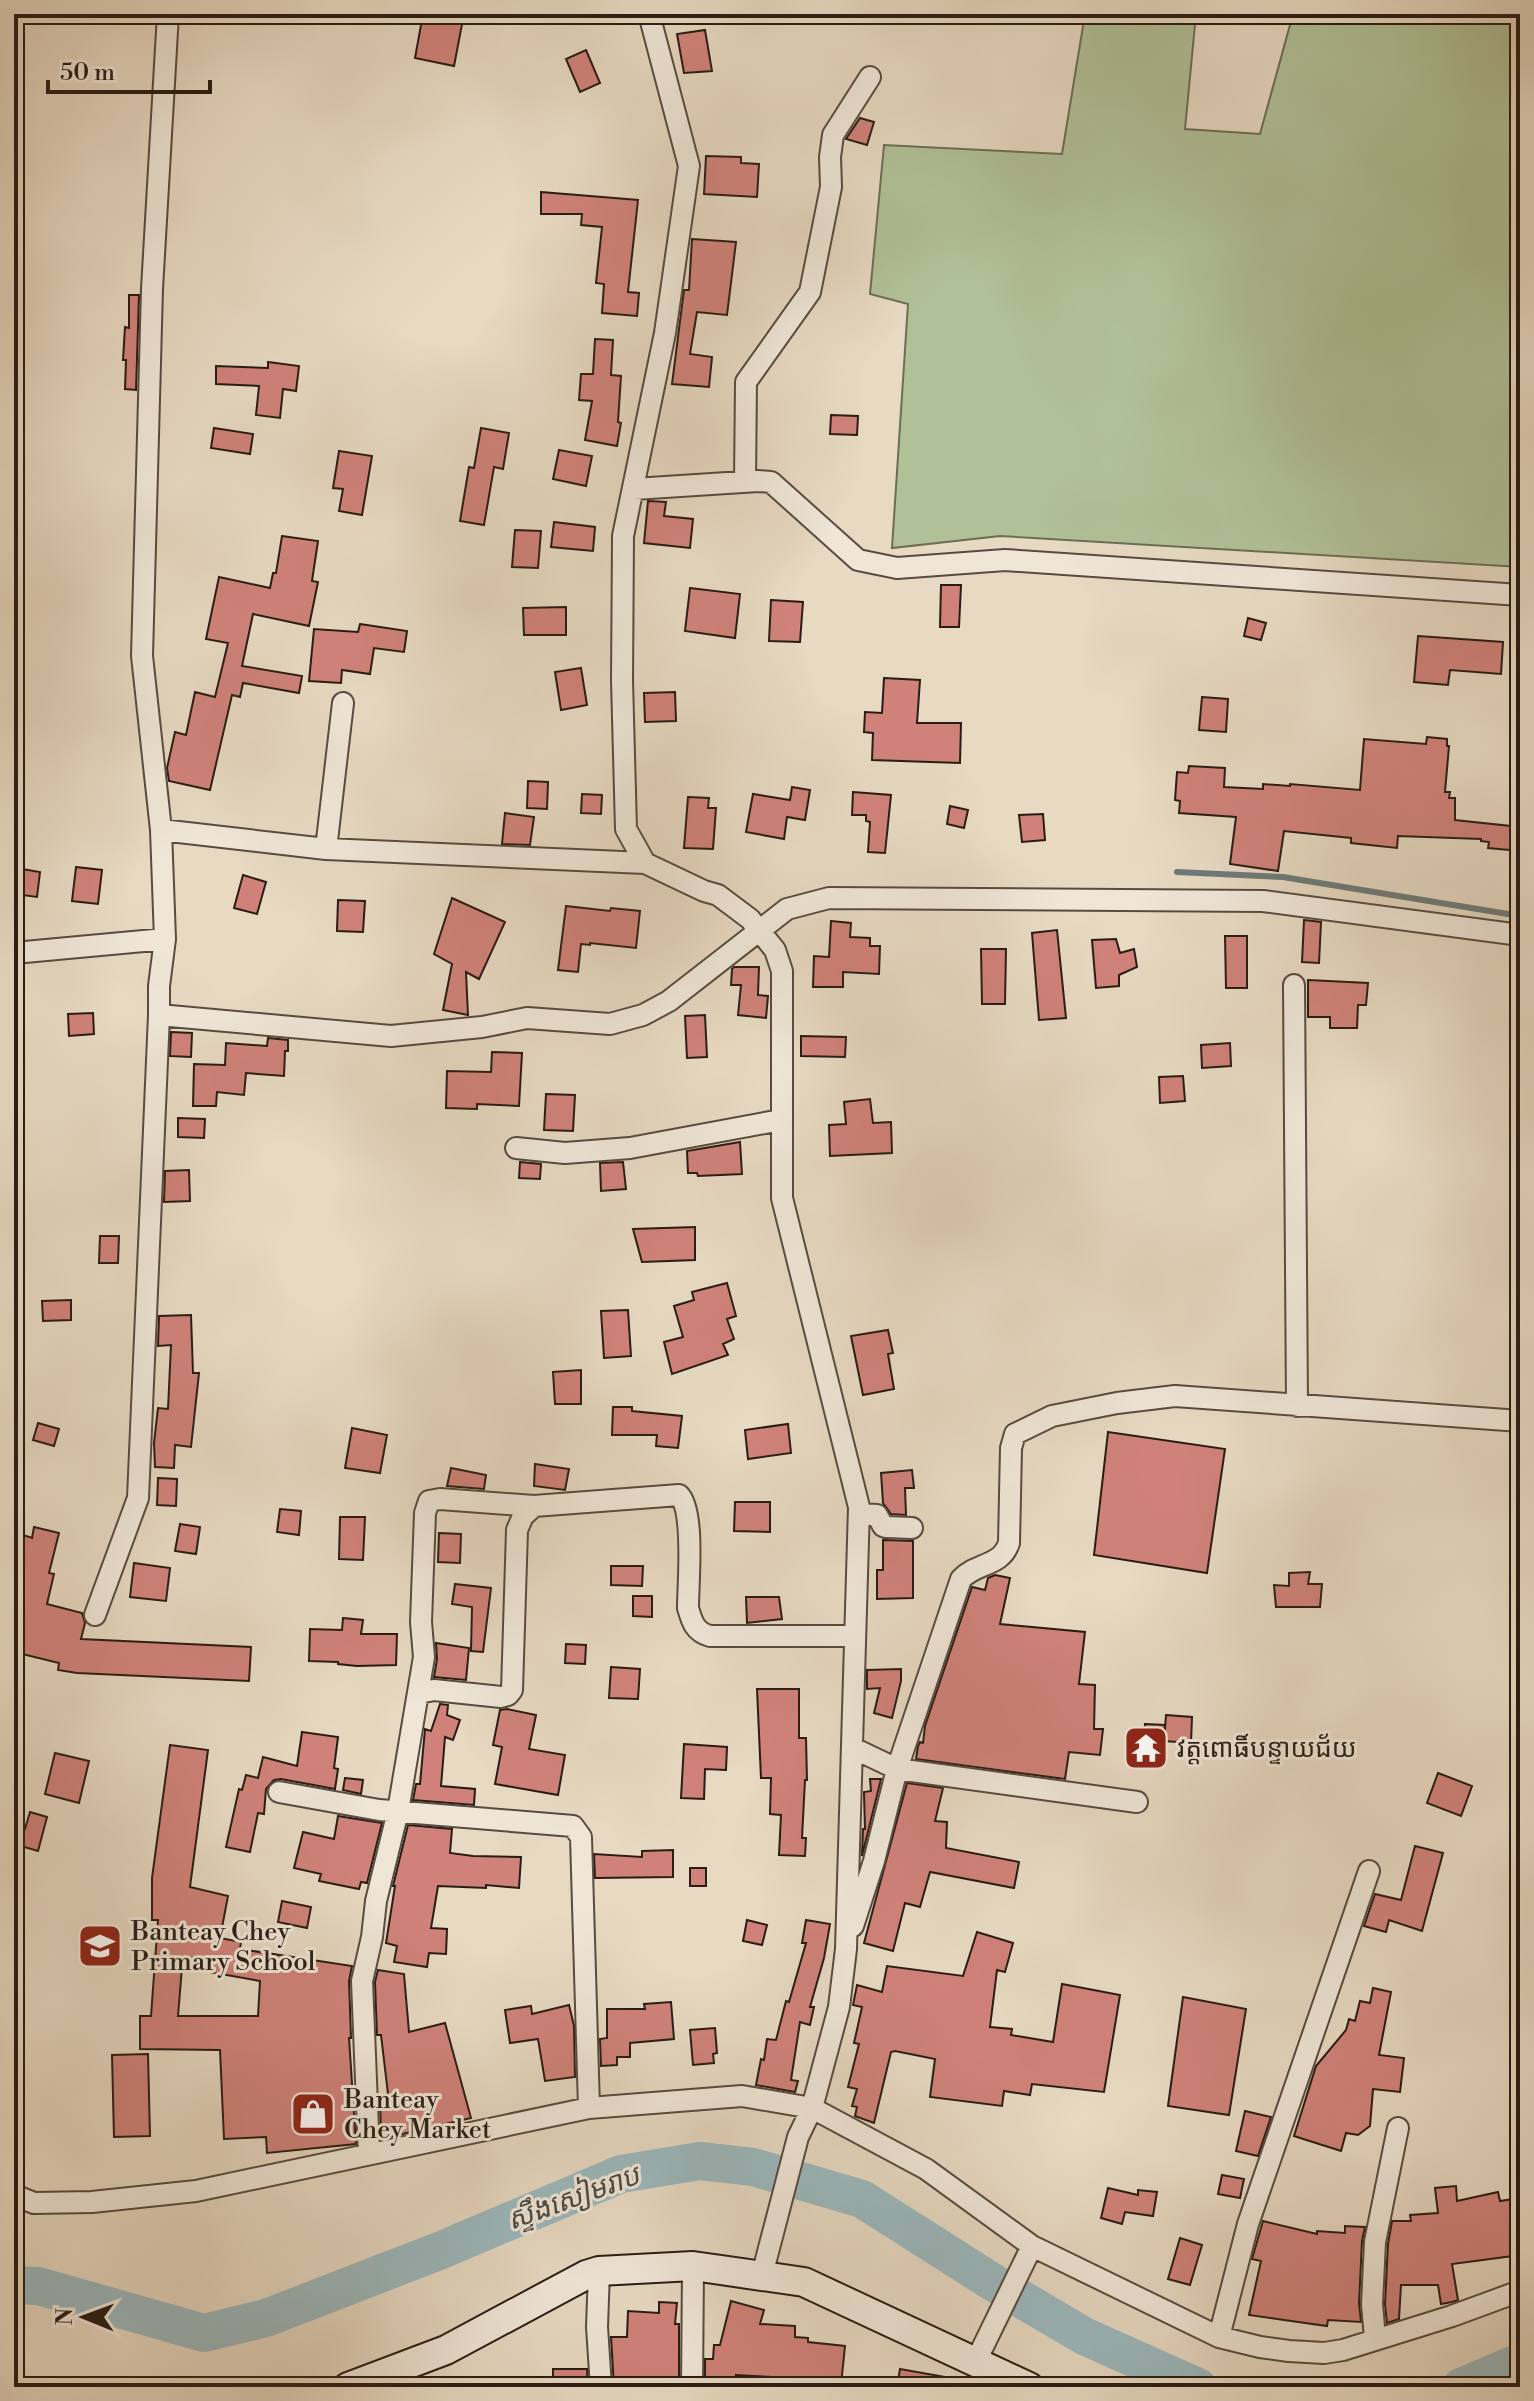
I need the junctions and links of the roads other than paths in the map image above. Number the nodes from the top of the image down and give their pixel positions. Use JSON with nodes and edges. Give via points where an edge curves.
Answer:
{"nodes":[{"id":1,"x":168,"y":14,"type":"edge"},
{"id":2,"x":649,"y":14,"type":"edge"},
{"id":3,"x":870,"y":77,"type":"dead end"},
{"id":4,"x":745,"y":482,"type":"junction"},
{"id":5,"x":634,"y":489,"type":"junction"},
{"id":6,"x":1520,"y":595,"type":"edge"},
{"id":7,"x":343,"y":703,"type":"dead end"},
{"id":8,"x":161,"y":830,"type":"junction"},
{"id":9,"x":326,"y":849,"type":"junction"},
{"id":10,"x":645,"y":863,"type":"junction"},
{"id":11,"x":756,"y":925,"type":"junction"},
{"id":12,"x":1520,"y":935,"type":"edge"},
{"id":13,"x":159,"y":940,"type":"junction"},
{"id":14,"x":14,"y":953,"type":"edge"},
{"id":15,"x":1294,"y":985,"type":"dead end"},
{"id":16,"x":159,"y":1015,"type":"junction"},
{"id":17,"x":781,"y":1120,"type":"junction"},
{"id":18,"x":516,"y":1148,"type":"dead end"},
{"id":19,"x":1297,"y":1406,"type":"junction"},
{"id":20,"x":1520,"y":1421,"type":"edge"},
{"id":21,"x":534,"y":1506,"type":"junction"},
{"id":22,"x":859,"y":1514,"type":"junction"},
{"id":23,"x":912,"y":1528,"type":"dead end"},
{"id":24,"x":95,"y":1615,"type":"dead end"},
{"id":25,"x":855,"y":1636,"type":"junction"},
{"id":26,"x":419,"y":1693,"type":"junction"},
{"id":27,"x":853,"y":1748,"type":"junction"},
{"id":28,"x":897,"y":1769,"type":"junction"},
{"id":29,"x":279,"y":1792,"type":"dead end"},
{"id":30,"x":1137,"y":1802,"type":"dead end"},
{"id":31,"x":398,"y":1811,"type":"junction"},
{"id":32,"x":1369,"y":1871,"type":"dead end"},
{"id":33,"x":846,"y":1949,"type":"junction"},
{"id":34,"x":589,"y":2108,"type":"junction"},
{"id":35,"x":812,"y":2108,"type":"junction"},
{"id":36,"x":1398,"y":2128,"type":"dead end"},
{"id":37,"x":369,"y":2154,"type":"junction"},
{"id":38,"x":14,"y":2195,"type":"edge"},
{"id":39,"x":1032,"y":2246,"type":"junction"},
{"id":40,"x":693,"y":2266,"type":"junction"},
{"id":41,"x":599,"y":2271,"type":"junction"},
{"id":42,"x":762,"y":2275,"type":"junction"},
{"id":43,"x":1520,"y":2291,"type":"edge"},
{"id":44,"x":1219,"y":2337,"type":"junction"},
{"id":45,"x":1375,"y":2338,"type":"junction"},
{"id":46,"x":976,"y":2361,"type":"junction"},
{"id":47,"x":348,"y":2387,"type":"edge"},
{"id":48,"x":601,"y":2387,"type":"edge"},
{"id":49,"x":692,"y":2387,"type":"edge"},
{"id":50,"x":1029,"y":2387,"type":"edge"}],
"edges":[{"from":1,"to":8,"type":"street","via":[[152,289],[142,656]]},
{"from":2,"to":5,"type":"street","via":[[689,166],[665,333]]},
{"from":3,"to":4,"type":"street","via":[[833,135],[831,187],[810,292],[746,382]]},
{"from":4,"to":5,"type":"street"},
{"from":4,"to":6,"type":"street","via":[[771,482],[858,560],[897,568],[1005,560]]},
{"from":5,"to":10,"type":"street","via":[[623,536],[626,829]]},
{"from":7,"to":9,"type":"street"},
{"from":8,"to":9,"type":"street"},
{"from":8,"to":13,"type":"street"},
{"from":9,"to":10,"type":"street"},
{"from":10,"to":11,"type":"street","via":[[725,900]]},
{"from":11,"to":12,"type":"street","via":[[787,909],[829,898],[1263,901]]},
{"from":11,"to":16,"type":"street","via":[[669,1001],[610,1024],[527,1018],[391,1036]]},
{"from":11,"to":17,"type":"street","via":[[775,950],[782,971]]},
{"from":13,"to":14,"type":"street"},
{"from":13,"to":16,"type":"street"},
{"from":15,"to":19,"type":"street"},
{"from":16,"to":24,"type":"street","via":[[138,1498]]},
{"from":17,"to":18,"type":"street","via":[[630,1148],[565,1153]]},
{"from":17,"to":22,"type":"street","via":[[782,1198]]},
{"from":19,"to":20,"type":"street"},
{"from":19,"to":28,"type":"street","via":[[1175,1396],[1052,1416],[1015,1434],[1009,1543],[1005,1554],[961,1579]]},
{"from":21,"to":25,"type":"street","via":[[679,1495],[685,1500],[689,1525],[688,1608],[701,1634]]},
{"from":21,"to":26,"type":"street","via":[[517,1530],[512,1690],[501,1697]]},
{"from":21,"to":26,"type":"street","via":[[429,1501]]},
{"from":22,"to":23,"type":"street","via":[[877,1515],[886,1527]]},
{"from":22,"to":25,"type":"street"},
{"from":25,"to":27,"type":"street"},
{"from":26,"to":31,"type":"street"},
{"from":27,"to":28,"type":"street"},
{"from":27,"to":33,"type":"street"},
{"from":28,"to":30,"type":"street"},
{"from":28,"to":33,"type":"street"},
{"from":29,"to":31,"type":"street"},
{"from":31,"to":34,"type":"street","via":[[573,1826],[579,1831]]},
{"from":31,"to":37,"type":"street","via":[[362,1981]]},
{"from":32,"to":44,"type":"street","via":[[1248,2224]]},
{"from":33,"to":35,"type":"street","via":[[839,2007]]},
{"from":34,"to":35,"type":"street","via":[[742,2096]]},
{"from":34,"to":37,"type":"street"},
{"from":35,"to":39,"type":"street","via":[[926,2169]]},
{"from":35,"to":42,"type":"street","via":[[798,2137]]},
{"from":36,"to":45,"type":"street","via":[[1375,2242]]},
{"from":37,"to":38,"type":"street","via":[[196,2191],[92,2202],[34,2203]]},
{"from":39,"to":44,"type":"street"},
{"from":39,"to":46,"type":"street"},
{"from":40,"to":41,"type":"street"},
{"from":40,"to":42,"type":"street"},
{"from":40,"to":49,"type":"street"},
{"from":41,"to":47,"type":"street","via":[[446,2350]]},
{"from":41,"to":48,"type":"street"},
{"from":42,"to":46,"type":"street","via":[[804,2282]]},
{"from":43,"to":45,"type":"street"},
{"from":44,"to":45,"type":"street","via":[[1324,2353]]},
{"from":46,"to":50,"type":"street"}]}
